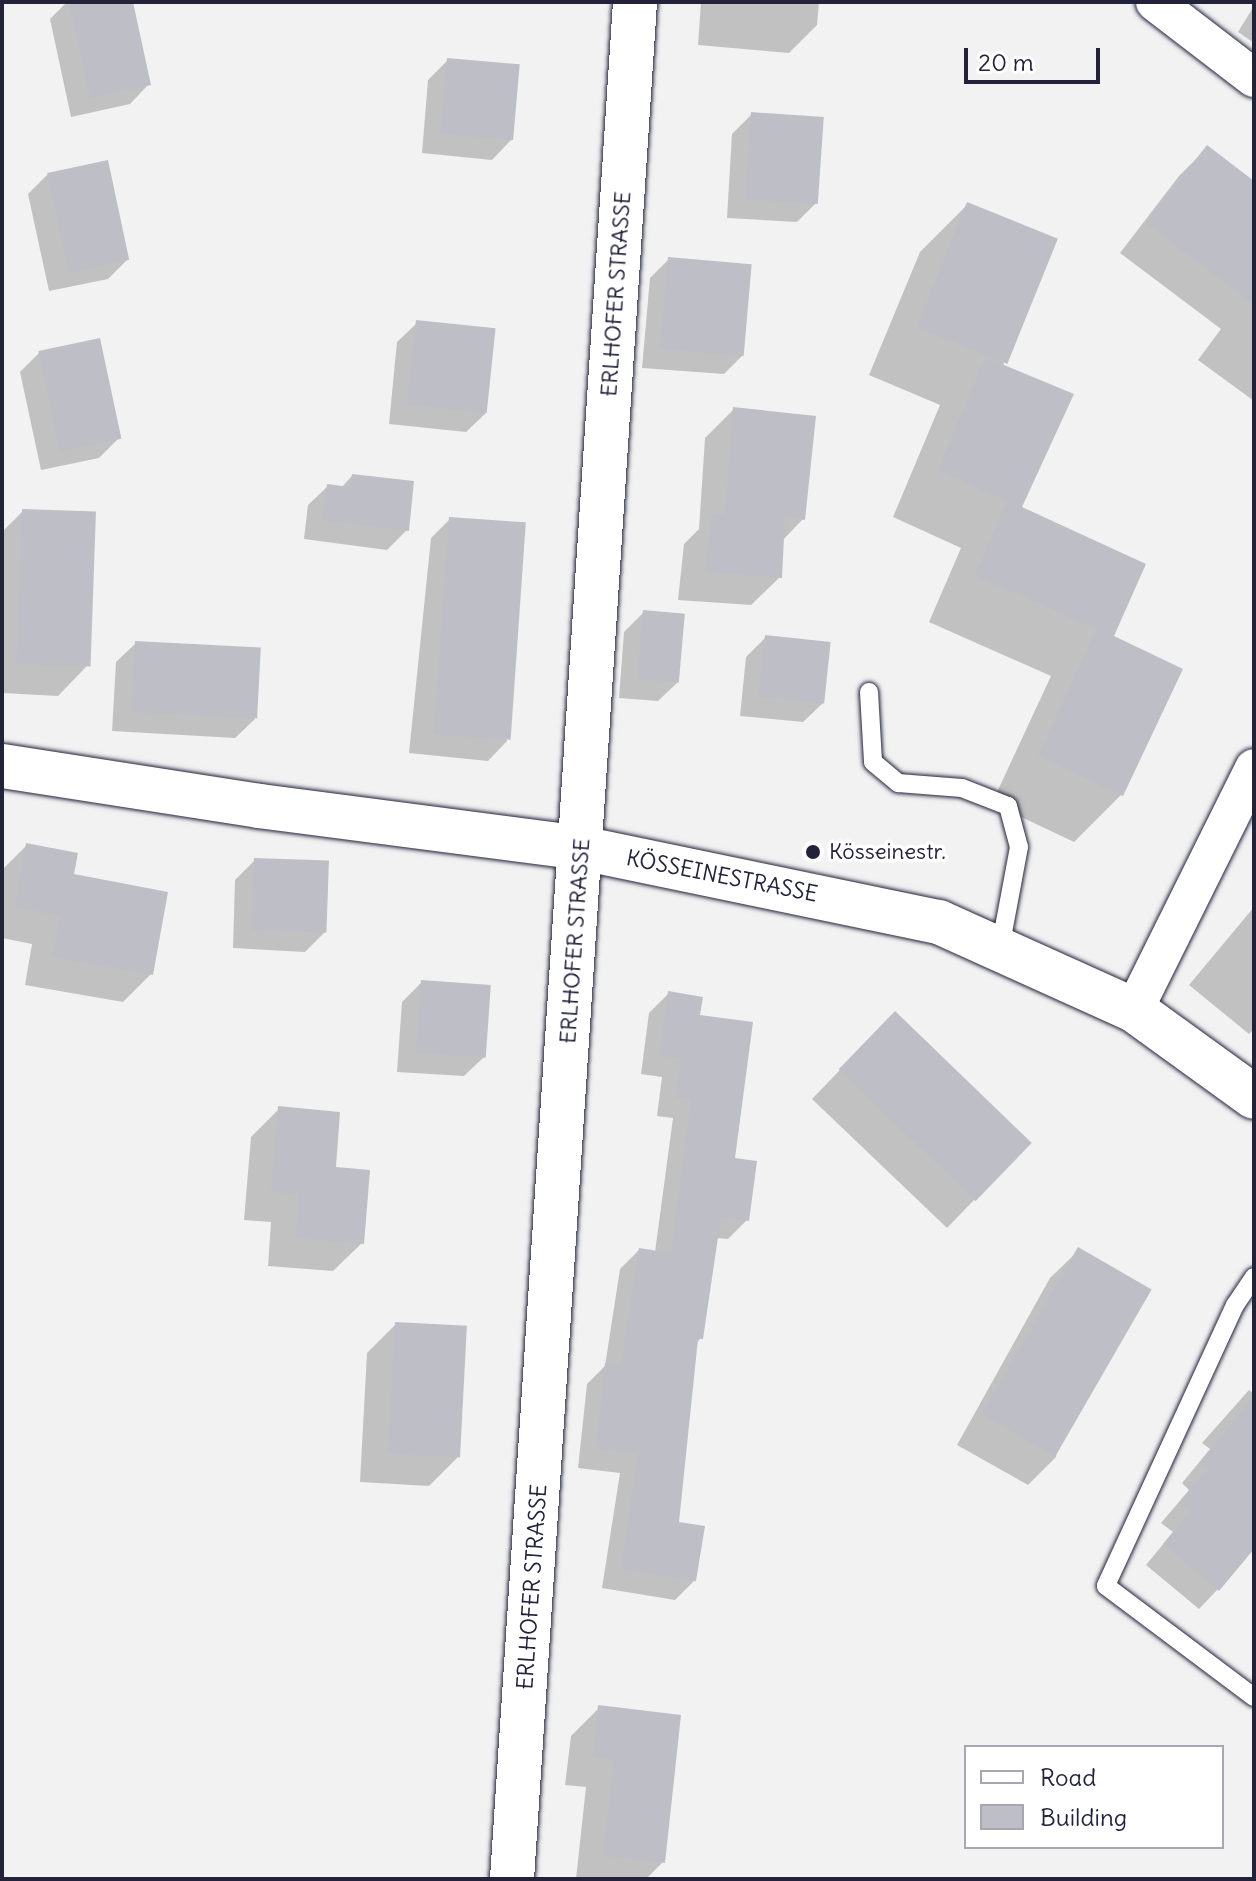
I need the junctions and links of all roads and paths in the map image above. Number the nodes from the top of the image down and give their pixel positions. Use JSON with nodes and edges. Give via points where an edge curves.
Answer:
{"nodes":[{"id":1,"x":635,"y":2,"type":"edge"},
{"id":2,"x":1155,"y":2,"type":"edge"},
{"id":3,"x":1254,"y":78,"type":"edge"},
{"id":4,"x":869,"y":692,"type":"dead end"},
{"id":5,"x":2,"y":766,"type":"edge"},
{"id":6,"x":1254,"y":768,"type":"edge"},
{"id":7,"x":581,"y":848,"type":"junction"},
{"id":8,"x":1000,"y":949,"type":"junction"},
{"id":9,"x":1134,"y":1010,"type":"junction"},
{"id":10,"x":1254,"y":1097,"type":"edge"},
{"id":11,"x":1254,"y":1277,"type":"edge"},
{"id":12,"x":1254,"y":1697,"type":"edge"},
{"id":13,"x":512,"y":1879,"type":"edge"}],
"edges":[{"from":1,"to":7,"type":"street","name":"ERLHOFER STRASSE"},
{"from":2,"to":3,"type":"street"},
{"from":4,"to":8,"type":"lane","via":[[873,762],[898,783],[962,788],[1008,806],[1019,847]]},
{"from":5,"to":7,"type":"street","name":"KÖSSEINESTRASSE"},
{"from":6,"to":9,"type":"street"},
{"from":7,"to":8,"type":"street","name":"KÖSSEINESTRASSE","via":[[939,922]]},
{"from":7,"to":13,"type":"street","name":"ERLHOFER STRASSE"},
{"from":8,"to":9,"type":"street","name":"KÖSSEINESTRASSE"},
{"from":9,"to":10,"type":"street","name":"KÖSSEINESTRASSE"},
{"from":11,"to":12,"type":"lane","via":[[1235,1305],[1106,1586]]}]}
